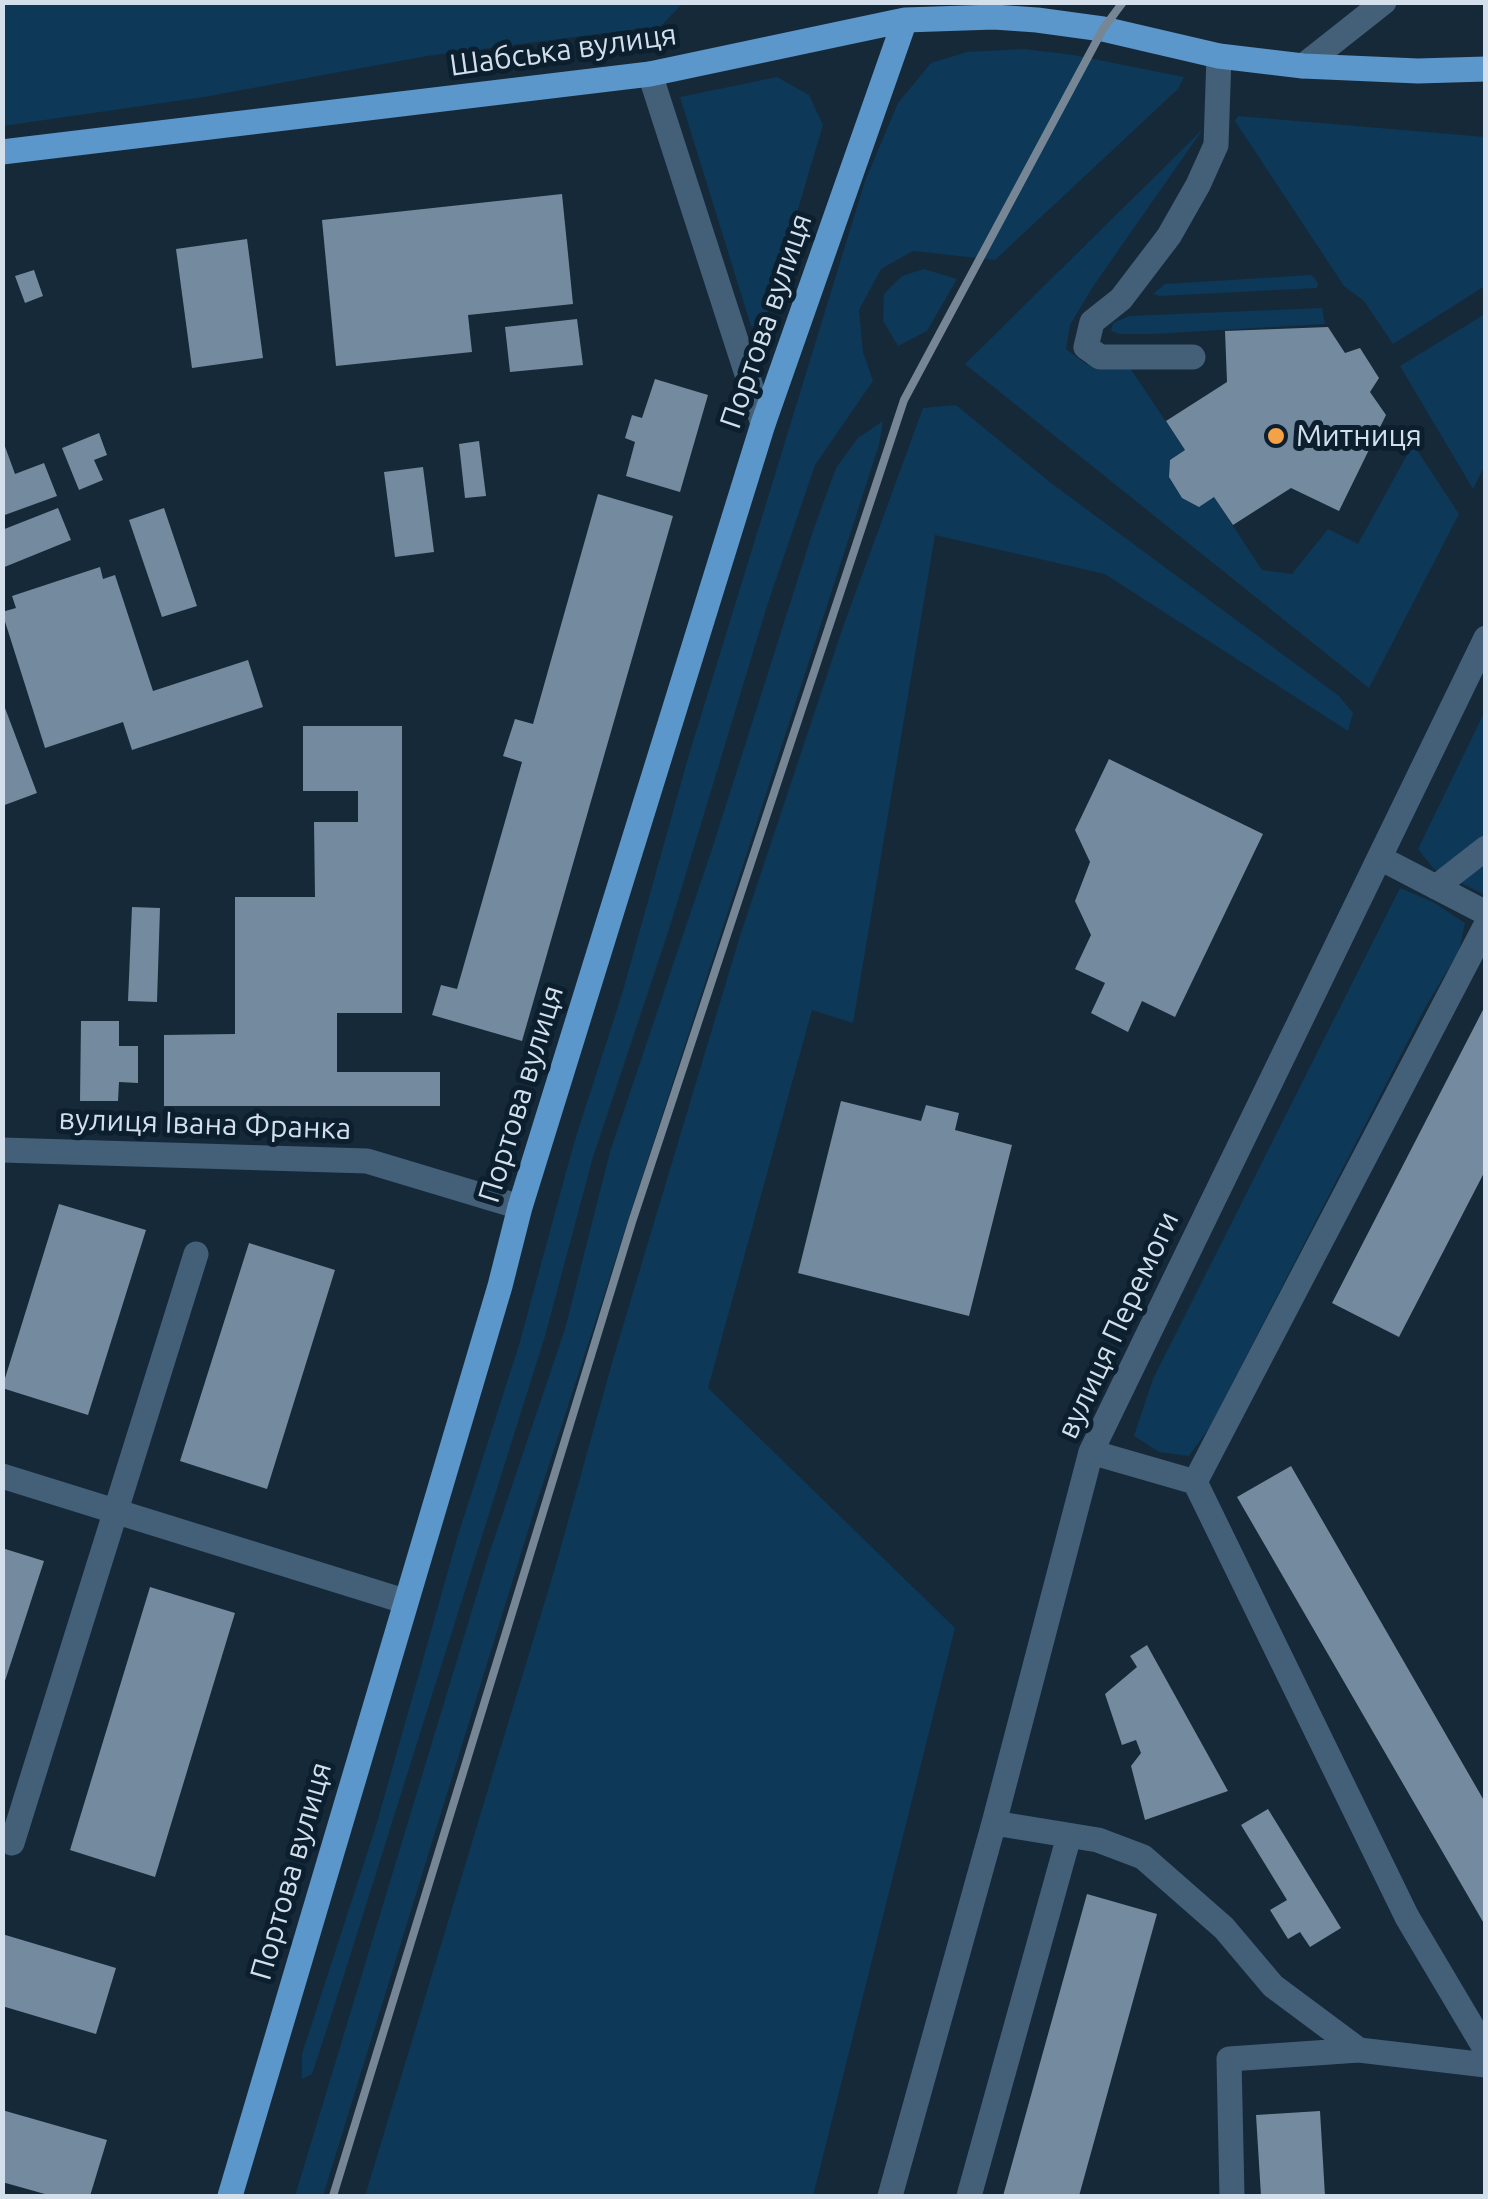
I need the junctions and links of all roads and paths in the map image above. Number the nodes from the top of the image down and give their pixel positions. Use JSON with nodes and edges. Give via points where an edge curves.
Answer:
{"nodes":[{"id":1,"x":1384,"y":2,"type":"edge"},
{"id":2,"x":905,"y":20,"type":"junction"},
{"id":3,"x":1219,"y":56,"type":"junction"},
{"id":4,"x":1303,"y":66,"type":"junction"},
{"id":5,"x":1486,"y":68,"type":"edge"},
{"id":6,"x":650,"y":74,"type":"junction"},
{"id":7,"x":2,"y":152,"type":"edge"},
{"id":8,"x":1193,"y":357,"type":"dead end"},
{"id":9,"x":763,"y":424,"type":"junction"},
{"id":10,"x":1486,"y":638,"type":"edge"},
{"id":11,"x":1486,"y":848,"type":"edge"},
{"id":12,"x":1380,"y":858,"type":"junction"},
{"id":13,"x":1436,"y":887,"type":"junction"},
{"id":14,"x":1486,"y":912,"type":"edge"},
{"id":15,"x":1486,"y":925,"type":"edge"},
{"id":16,"x":2,"y":1150,"type":"edge"},
{"id":17,"x":520,"y":1207,"type":"junction"},
{"id":18,"x":196,"y":1254,"type":"dead end"},
{"id":19,"x":1091,"y":1452,"type":"junction"},
{"id":20,"x":2,"y":1476,"type":"edge"},
{"id":21,"x":1195,"y":1482,"type":"junction"},
{"id":22,"x":116,"y":1511,"type":"junction"},
{"id":23,"x":404,"y":1600,"type":"junction"},
{"id":24,"x":994,"y":1823,"type":"junction"},
{"id":25,"x":1070,"y":1836,"type":"junction"},
{"id":26,"x":12,"y":1843,"type":"dead end"},
{"id":27,"x":1360,"y":2050,"type":"junction"},
{"id":28,"x":1486,"y":2050,"type":"edge"},
{"id":29,"x":1486,"y":2065,"type":"edge"},
{"id":30,"x":230,"y":2196,"type":"edge"},
{"id":31,"x":890,"y":2196,"type":"edge"},
{"id":32,"x":969,"y":2196,"type":"edge"},
{"id":33,"x":1232,"y":2196,"type":"edge"}],
"edges":[{"from":1,"to":4,"type":"street"},
{"from":2,"to":3,"type":"main road","name":"Шабська вулиця","via":[[1037,20]]},
{"from":2,"to":6,"type":"main road","name":"Шабська вулиця"},
{"from":2,"to":9,"type":"main road","name":"Портова вулиця"},
{"from":3,"to":4,"type":"main road","name":"Шабська вулиця"},
{"from":3,"to":8,"type":"street","via":[[1216,145],[1198,185],[1121,300],[1092,322],[1086,347],[1100,357]]},
{"from":4,"to":5,"type":"main road","name":"Шабська вулиця"},
{"from":6,"to":7,"type":"main road","name":"Шабська вулиця"},
{"from":6,"to":9,"type":"street"},
{"from":9,"to":17,"type":"main road","name":"Портова вулиця"},
{"from":10,"to":12,"type":"street","name":"вулиця Перемоги"},
{"from":11,"to":13,"type":"street"},
{"from":12,"to":13,"type":"street"},
{"from":12,"to":19,"type":"street","name":"вулиця Перемоги"},
{"from":13,"to":14,"type":"street"},
{"from":15,"to":21,"type":"street"},
{"from":16,"to":17,"type":"street","name":"вулиця Івана Франка","via":[[367,1161]]},
{"from":17,"to":23,"type":"main road","name":"Портова вулиця"},
{"from":18,"to":22,"type":"street"},
{"from":19,"to":21,"type":"street"},
{"from":19,"to":24,"type":"street","name":"вулиця Перемоги"},
{"from":20,"to":22,"type":"street"},
{"from":21,"to":28,"type":"street","via":[[1408,1916]]},
{"from":22,"to":23,"type":"street"},
{"from":22,"to":26,"type":"street"},
{"from":23,"to":30,"type":"main road","name":"Портова вулиця"},
{"from":24,"to":25,"type":"street"},
{"from":24,"to":31,"type":"street","name":"вулиця Перемоги"},
{"from":25,"to":27,"type":"street","via":[[1143,1857],[1224,1928],[1273,1986]]},
{"from":25,"to":32,"type":"street"},
{"from":27,"to":29,"type":"street"},
{"from":27,"to":33,"type":"street","via":[[1229,2059]]}]}
